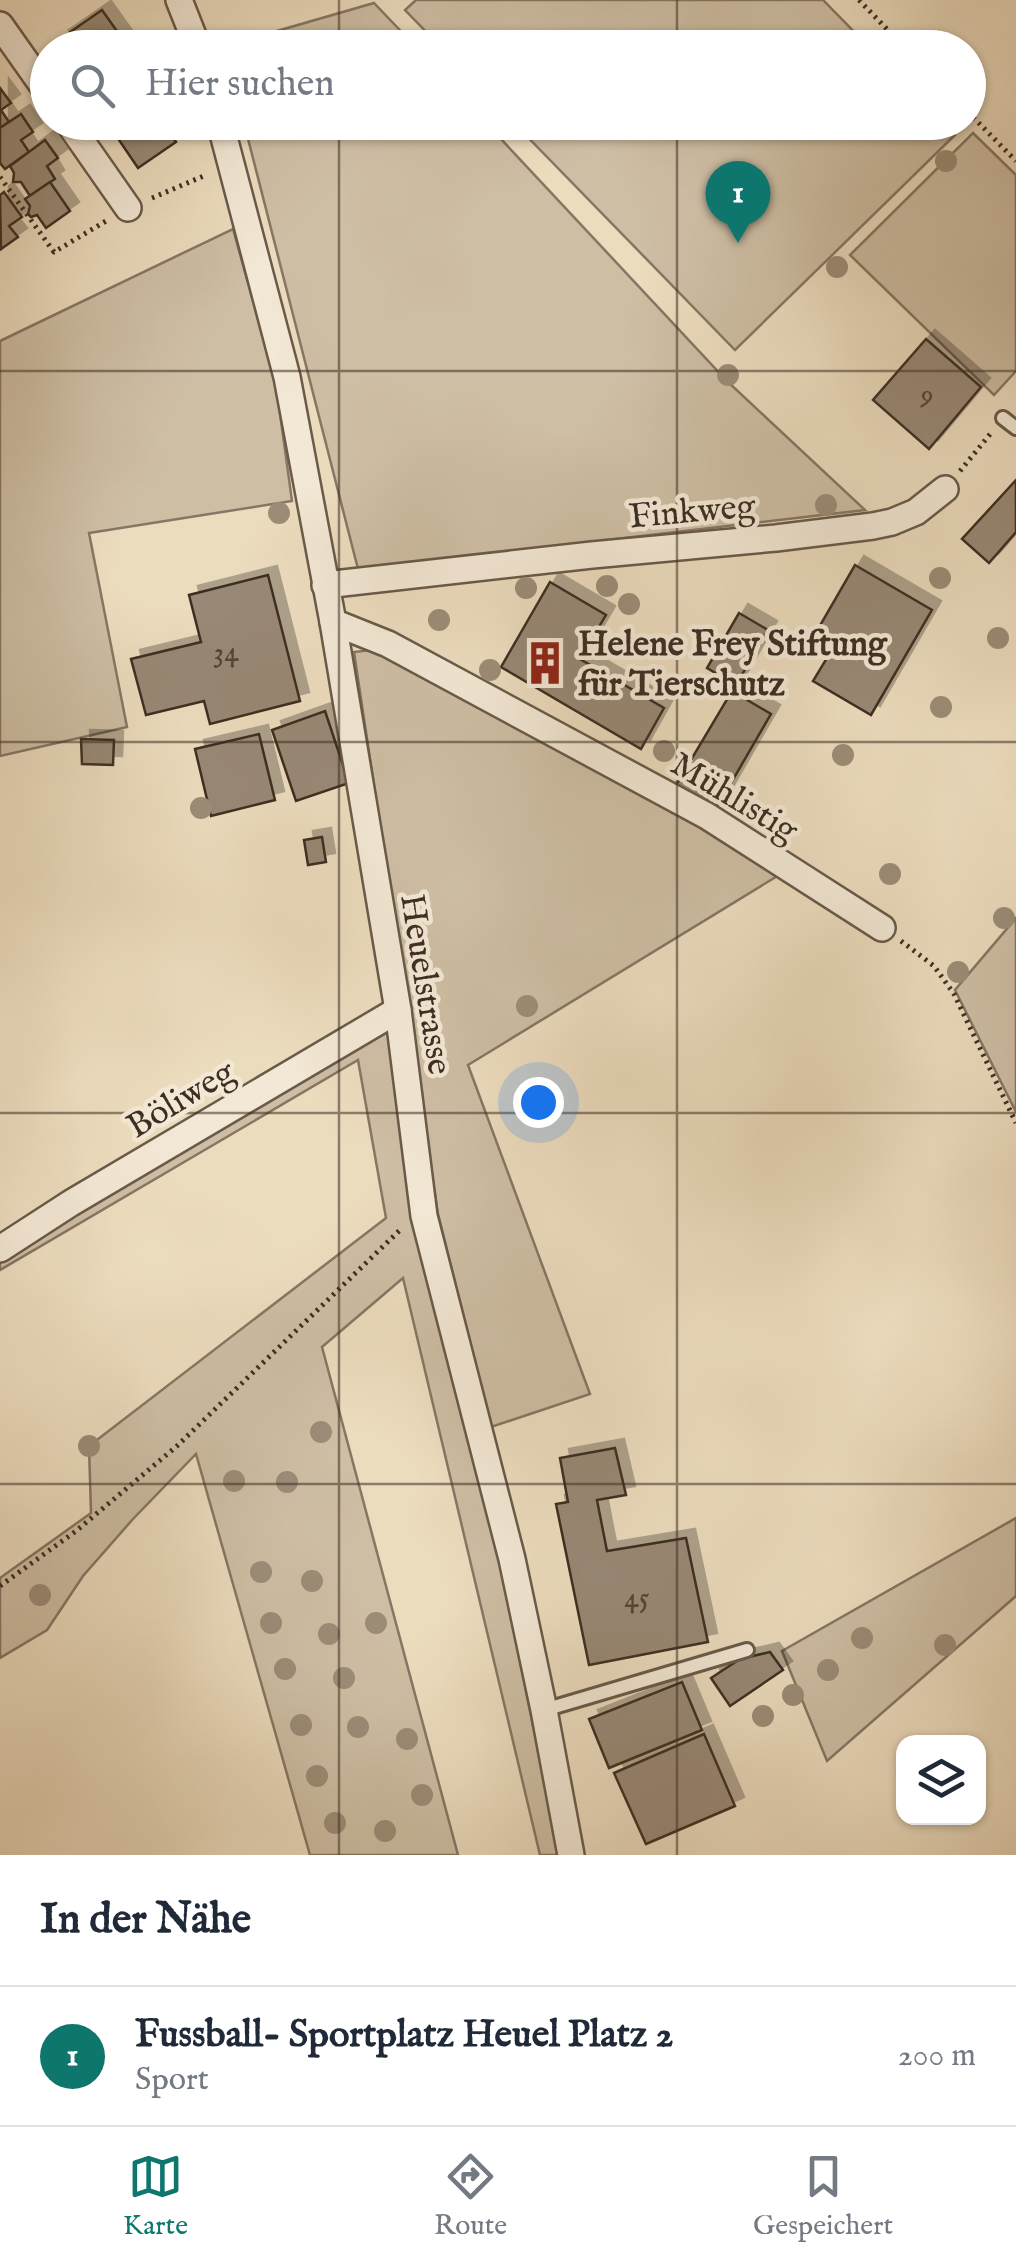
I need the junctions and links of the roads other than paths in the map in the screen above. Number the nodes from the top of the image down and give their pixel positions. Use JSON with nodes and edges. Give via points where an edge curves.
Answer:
{"nodes":[{"id":1,"x":179,"y":0,"type":"edge"},
{"id":2,"x":0,"y":25,"type":"edge"},
{"id":3,"x":191,"y":30,"type":"edge"},
{"id":4,"x":30,"y":67,"type":"edge"},
{"id":5,"x":81,"y":140,"type":"edge"},
{"id":6,"x":225,"y":140,"type":"edge"},
{"id":7,"x":128,"y":208,"type":"dead end"},
{"id":8,"x":1003,"y":418,"type":"road end"},
{"id":9,"x":1016,"y":428,"type":"edge"},
{"id":10,"x":945,"y":490,"type":"road end"},
{"id":11,"x":325,"y":585,"type":"junction"},
{"id":12,"x":333,"y":622,"type":"junction"},
{"id":13,"x":882,"y":928,"type":"road end"},
{"id":14,"x":398,"y":1010,"type":"junction"},
{"id":15,"x":0,"y":1249,"type":"edge"},
{"id":16,"x":747,"y":1650,"type":"dead end"},
{"id":17,"x":544,"y":1710,"type":"junction"},
{"id":18,"x":571,"y":1855,"type":"edge"}],
"edges":[{"from":1,"to":3,"type":"street"},
{"from":2,"to":4,"type":"street"},
{"from":5,"to":7,"type":"street"},
{"from":6,"to":11,"type":"street","name":"Heuelstrasse","via":[[287,377]]},
{"from":8,"to":9,"type":"lane"},
{"from":10,"to":11,"type":"street","name":"Finkweg","via":[[916,512],[873,526]]},
{"from":11,"to":12,"type":"street","name":"Heuelstrasse"},
{"from":12,"to":13,"type":"street","name":"Mühlistig","via":[[388,644],[707,816]]},
{"from":12,"to":14,"type":"street","name":"Heuelstrasse"},
{"from":14,"to":15,"type":"street","name":"Böliweg"},
{"from":14,"to":17,"type":"street","name":"Heuelstrasse","via":[[424,1216]]},
{"from":16,"to":17,"type":"lane"},
{"from":17,"to":18,"type":"street","name":"Heuelstrasse"}]}
